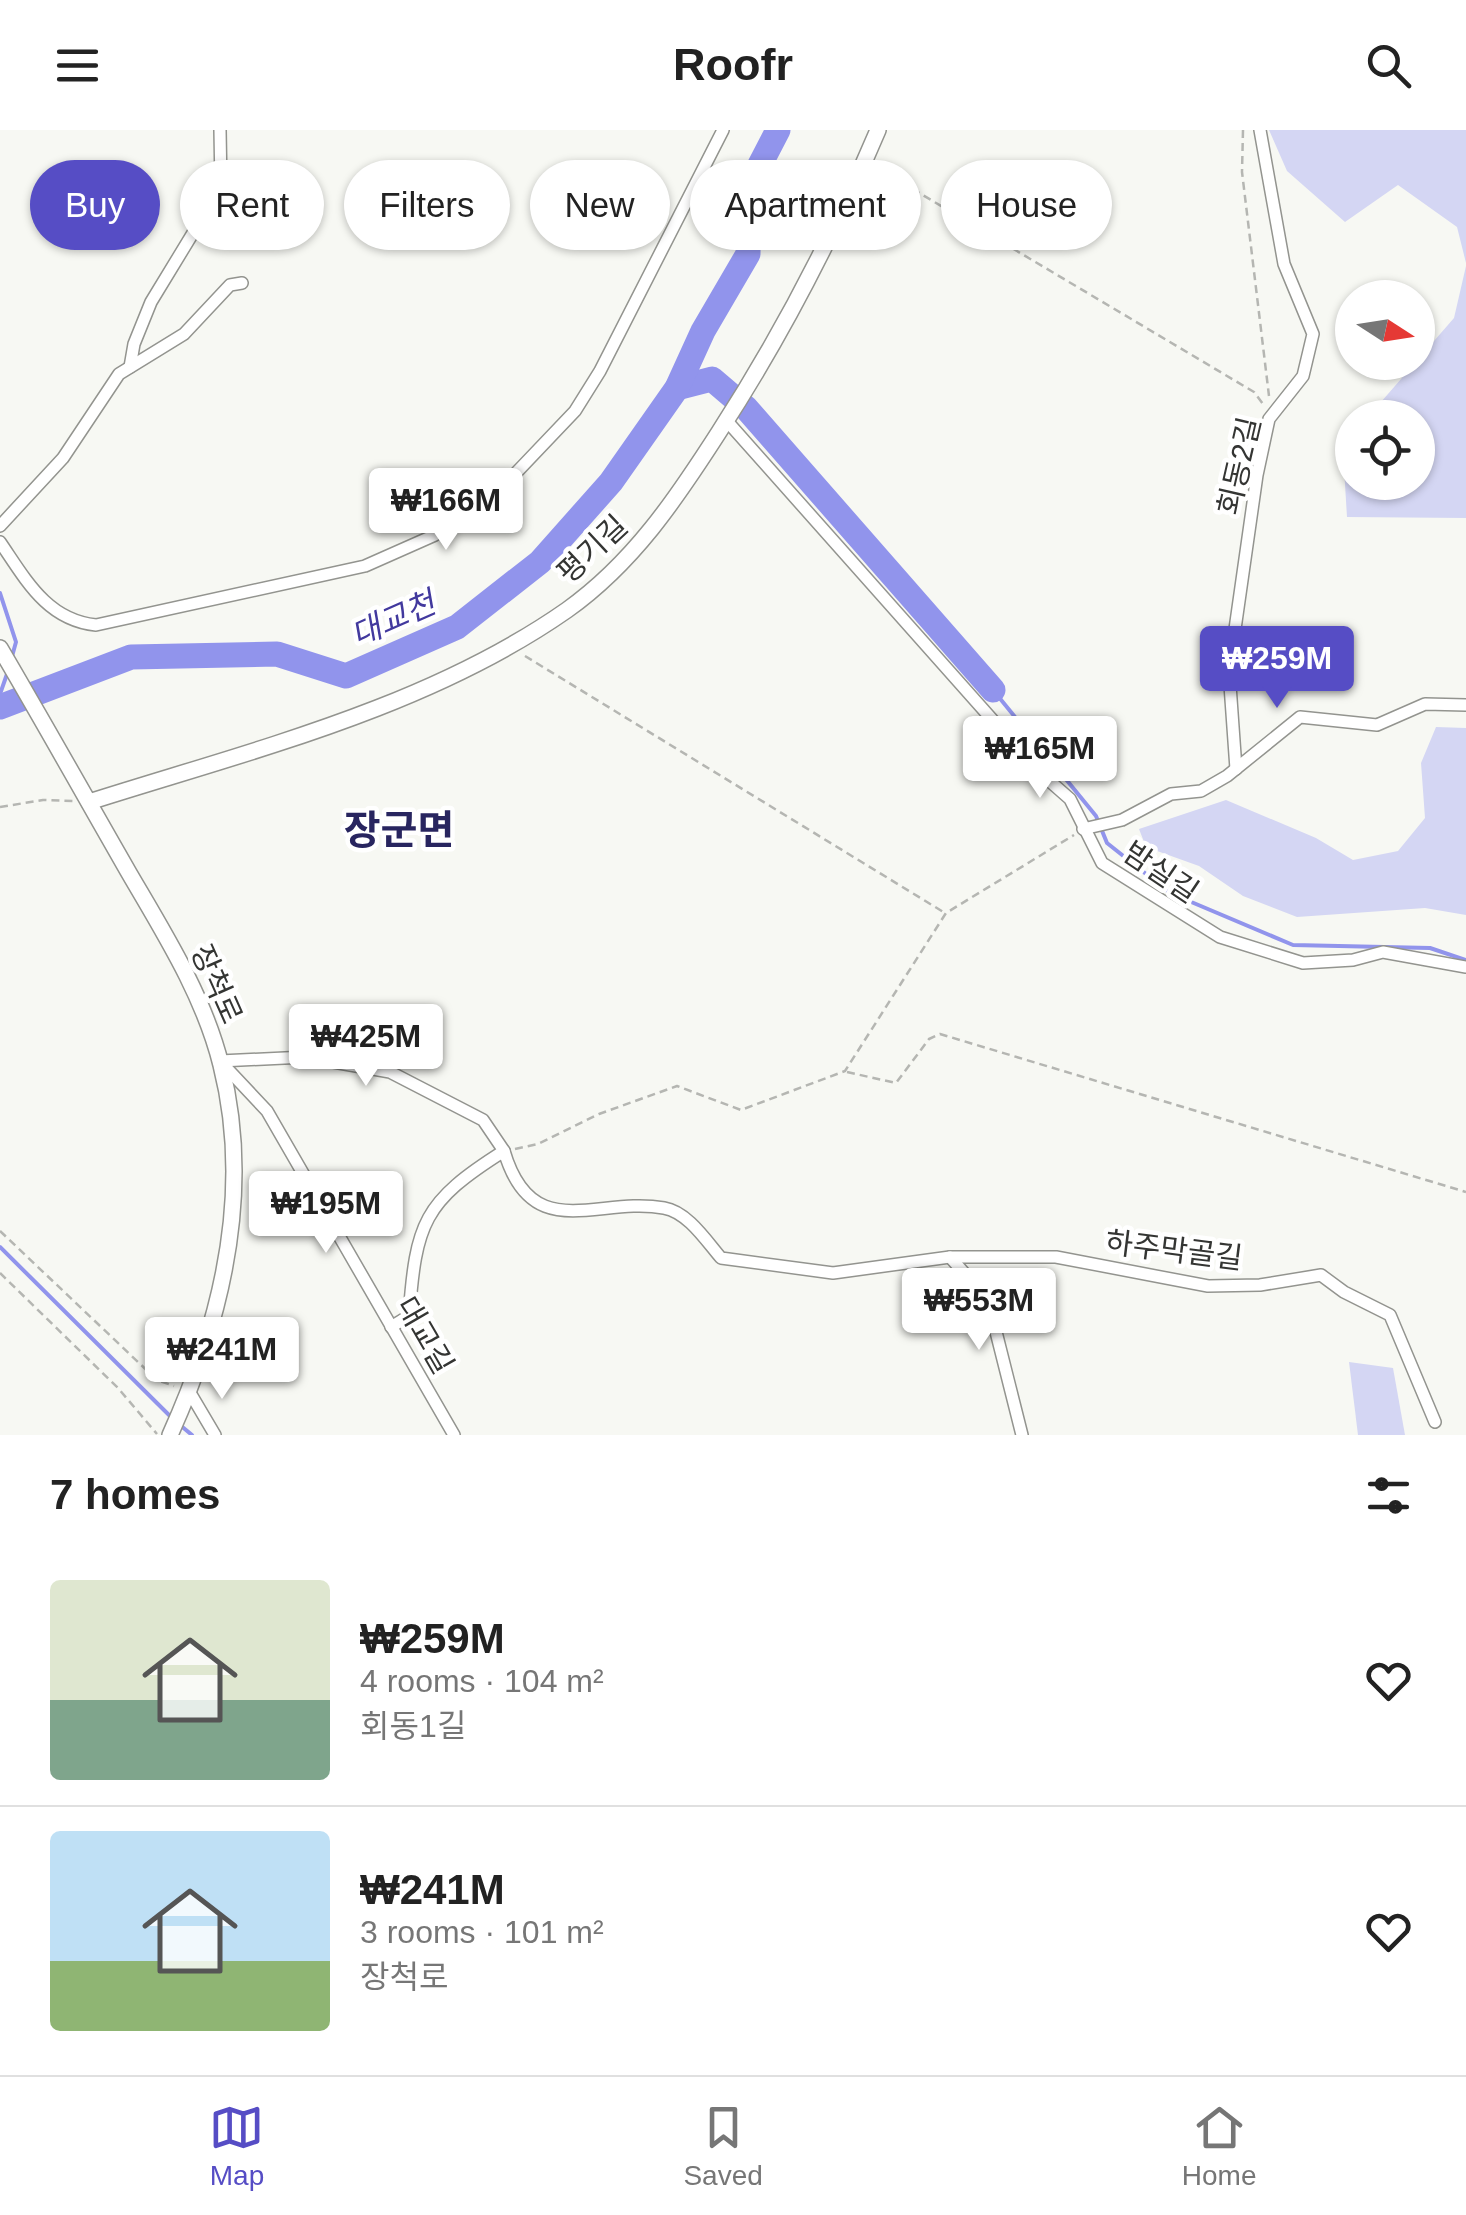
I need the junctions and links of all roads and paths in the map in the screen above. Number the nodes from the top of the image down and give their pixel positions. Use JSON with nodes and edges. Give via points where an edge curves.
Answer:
{"nodes":[{"id":1,"x":220,"y":130,"type":"edge"},
{"id":2,"x":723,"y":130,"type":"edge"},
{"id":3,"x":878,"y":130,"type":"edge"},
{"id":4,"x":1243,"y":130,"type":"edge"},
{"id":5,"x":1260,"y":130,"type":"edge"},
{"id":6,"x":865,"y":160,"type":"edge"},
{"id":7,"x":921,"y":194,"type":"edge"},
{"id":8,"x":826,"y":250,"type":"edge"},
{"id":9,"x":242,"y":283,"type":"dead end"},
{"id":10,"x":130,"y":367,"type":"junction"},
{"id":11,"x":734,"y":408,"type":"junction"},
{"id":12,"x":1272,"y":415,"type":"junction"},
{"id":13,"x":0,"y":526,"type":"edge"},
{"id":14,"x":0,"y":542,"type":"edge"},
{"id":15,"x":506,"y":645,"type":"junction"},
{"id":16,"x":0,"y":648,"type":"edge"},
{"id":17,"x":1466,"y":704,"type":"edge"},
{"id":18,"x":1236,"y":769,"type":"junction"},
{"id":19,"x":89,"y":802,"type":"junction"},
{"id":20,"x":0,"y":807,"type":"edge"},
{"id":21,"x":1086,"y":827,"type":"junction"},
{"id":22,"x":946,"y":914,"type":"junction"},
{"id":23,"x":1466,"y":967,"type":"edge"},
{"id":24,"x":220,"y":1061,"type":"junction"},
{"id":25,"x":845,"y":1072,"type":"junction"},
{"id":26,"x":504,"y":1151,"type":"junction"},
{"id":27,"x":1466,"y":1192,"type":"edge"},
{"id":28,"x":0,"y":1231,"type":"edge"},
{"id":29,"x":950,"y":1257,"type":"junction"},
{"id":30,"x":0,"y":1273,"type":"edge"},
{"id":31,"x":391,"y":1327,"type":"junction"},
{"id":32,"x":186,"y":1398,"type":"junction"},
{"id":33,"x":1435,"y":1422,"type":"dead end"},
{"id":34,"x":158,"y":1435,"type":"edge"},
{"id":35,"x":170,"y":1435,"type":"edge"},
{"id":36,"x":215,"y":1435,"type":"edge"},
{"id":37,"x":454,"y":1435,"type":"edge"},
{"id":38,"x":1022,"y":1435,"type":"edge"}],
"edges":[{"from":1,"to":10,"type":"street","via":[[221,188],[151,302]]},
{"from":2,"to":14,"type":"street","via":[[575,411],[494,496],[435,536],[365,566],[96,625],[47,607]]},
{"from":3,"to":6,"type":"main road","name":"평기길"},
{"from":4,"to":12,"type":"path","via":[[1242,172]]},
{"from":5,"to":12,"type":"street","name":"회동2길","via":[[1284,264],[1313,334],[1303,376]]},
{"from":7,"to":12,"type":"path","via":[[1254,392]]},
{"from":8,"to":11,"type":"main road","name":"평기길"},
{"from":9,"to":10,"type":"street","via":[[230,285],[184,334]]},
{"from":10,"to":13,"type":"street","via":[[63,458]]},
{"from":11,"to":15,"type":"main road","name":"평기길","via":[[643,542],[568,609]]},
{"from":11,"to":21,"type":"street","name":"밤실길","via":[[1036,770],[1070,799]]},
{"from":12,"to":18,"type":"street","name":"회동2길","via":[[1257,475],[1230,671]]},
{"from":15,"to":19,"type":"main road","name":"평기길","via":[[435,682],[295,737]]},
{"from":15,"to":22,"type":"path"},
{"from":16,"to":19,"type":"main road","name":"장척로"},
{"from":17,"to":18,"type":"street","via":[[1425,704],[1377,725],[1300,717]]},
{"from":18,"to":21,"type":"street","via":[[1200,792],[1171,794],[1109,824]]},
{"from":19,"to":20,"type":"path"},
{"from":19,"to":24,"type":"main road","name":"장척로","via":[[186,974]]},
{"from":21,"to":22,"type":"path"},
{"from":21,"to":23,"type":"street","name":"밤실길","via":[[1102,863],[1220,937],[1303,963],[1383,952]]},
{"from":22,"to":25,"type":"path"},
{"from":24,"to":26,"type":"street","name":"하주막골길","via":[[305,1058],[390,1072],[483,1120]]},
{"from":24,"to":31,"type":"street","name":"대교길","via":[[266,1111]]},
{"from":24,"to":32,"type":"main road","name":"장척로","via":[[232,1144],[231,1227],[212,1331]]},
{"from":25,"to":26,"type":"path","via":[[741,1110],[677,1086],[538,1144]]},
{"from":25,"to":27,"type":"path","via":[[896,1082],[940,1034]]},
{"from":26,"to":29,"type":"street","name":"하주막골길","via":[[514,1186],[541,1204],[575,1212],[668,1208],[721,1258],[833,1273]]},
{"from":26,"to":31,"type":"street","via":[[456,1181],[426,1216],[414,1254],[409,1316]]},
{"from":28,"to":32,"type":"path","via":[[158,1380]]},
{"from":29,"to":33,"type":"street","name":"하주막골길","via":[[1056,1258],[1208,1286],[1322,1275],[1390,1315]]},
{"from":29,"to":38,"type":"street","via":[[988,1300]]},
{"from":30,"to":34,"type":"path"},
{"from":31,"to":37,"type":"street","name":"대교길"},
{"from":32,"to":35,"type":"main road","name":"장척로"},
{"from":32,"to":36,"type":"street"}]}
